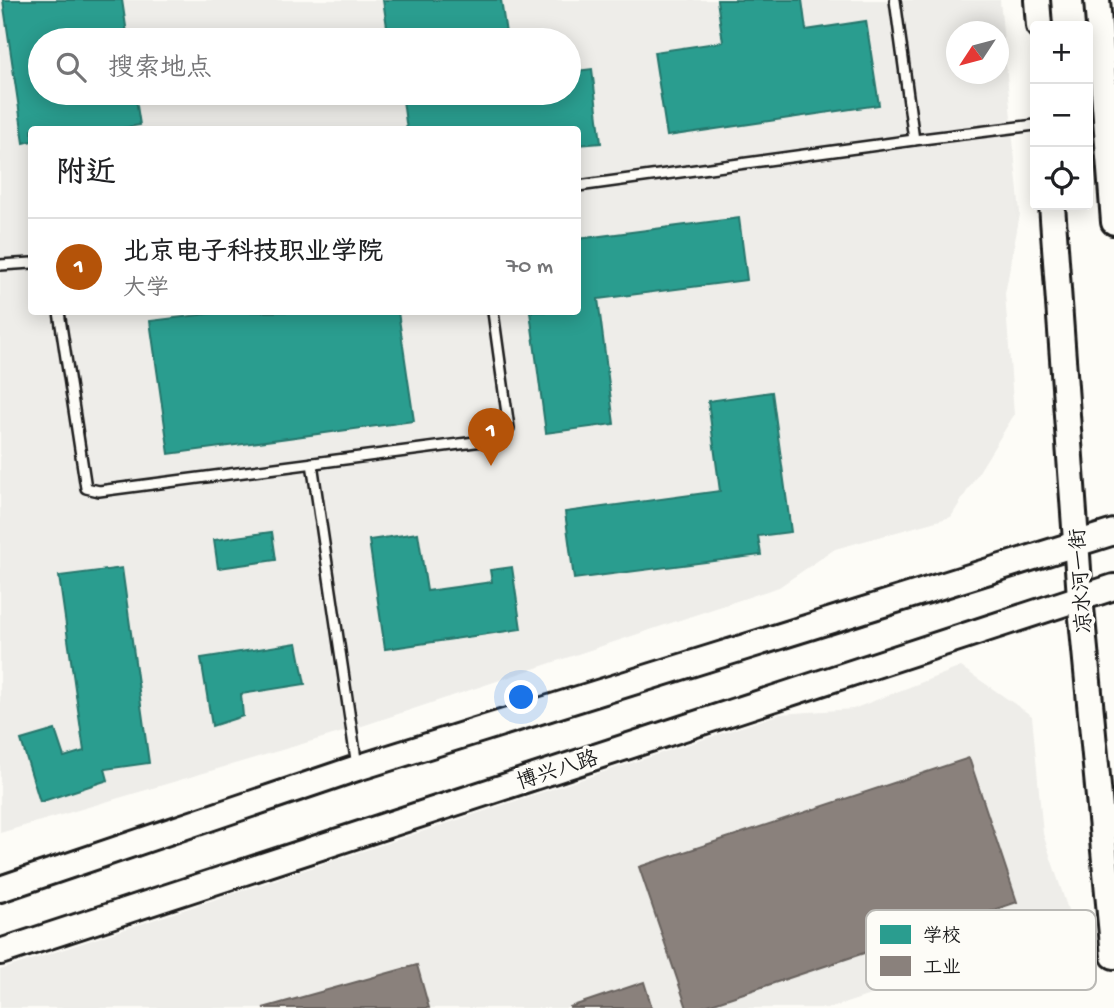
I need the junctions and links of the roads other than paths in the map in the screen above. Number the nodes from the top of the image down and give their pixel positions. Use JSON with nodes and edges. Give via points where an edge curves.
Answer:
{"nodes":[{"id":1,"x":895,"y":0,"type":"edge"},
{"id":2,"x":1037,"y":0,"type":"edge"},
{"id":3,"x":1097,"y":0,"type":"edge"},
{"id":4,"x":1039,"y":21,"type":"edge"},
{"id":5,"x":1030,"y":126,"type":"edge"},
{"id":6,"x":914,"y":140,"type":"junction"},
{"id":7,"x":581,"y":186,"type":"edge"},
{"id":8,"x":1052,"y":210,"type":"edge"},
{"id":9,"x":1114,"y":222,"type":"edge"},
{"id":10,"x":28,"y":263,"type":"edge"},
{"id":11,"x":0,"y":265,"type":"edge"},
{"id":12,"x":59,"y":315,"type":"edge"},
{"id":13,"x":493,"y":315,"type":"edge"},
{"id":14,"x":312,"y":463,"type":"junction"},
{"id":15,"x":1114,"y":532,"type":"edge"},
{"id":16,"x":1077,"y":544,"type":"junction"},
{"id":17,"x":1114,"y":587,"type":"edge"},
{"id":18,"x":1080,"y":597,"type":"junction"},
{"id":19,"x":358,"y":768,"type":"junction"},
{"id":20,"x":0,"y":889,"type":"edge"},
{"id":21,"x":0,"y":952,"type":"edge"},
{"id":22,"x":1114,"y":956,"type":"edge"}],
"edges":[{"from":1,"to":6,"type":"lane"},
{"from":2,"to":4,"type":"main road"},
{"from":3,"to":9,"type":"main road"},
{"from":5,"to":6,"type":"lane"},
{"from":6,"to":7,"type":"lane"},
{"from":8,"to":16,"type":"main road","name":"凉水河一街"},
{"from":10,"to":11,"type":"lane"},
{"from":12,"to":14,"type":"lane","via":[[86,488],[99,491]]},
{"from":13,"to":14,"type":"lane","via":[[509,428],[498,439]]},
{"from":14,"to":19,"type":"lane"},
{"from":15,"to":16,"type":"main road"},
{"from":16,"to":18,"type":"main road","name":"凉水河一街"},
{"from":16,"to":19,"type":"main road"},
{"from":17,"to":18,"type":"main road","name":"博兴八路"},
{"from":18,"to":21,"type":"main road","name":"博兴八路"},
{"from":18,"to":22,"type":"main road","name":"凉水河一街"},
{"from":19,"to":20,"type":"main road"}]}
